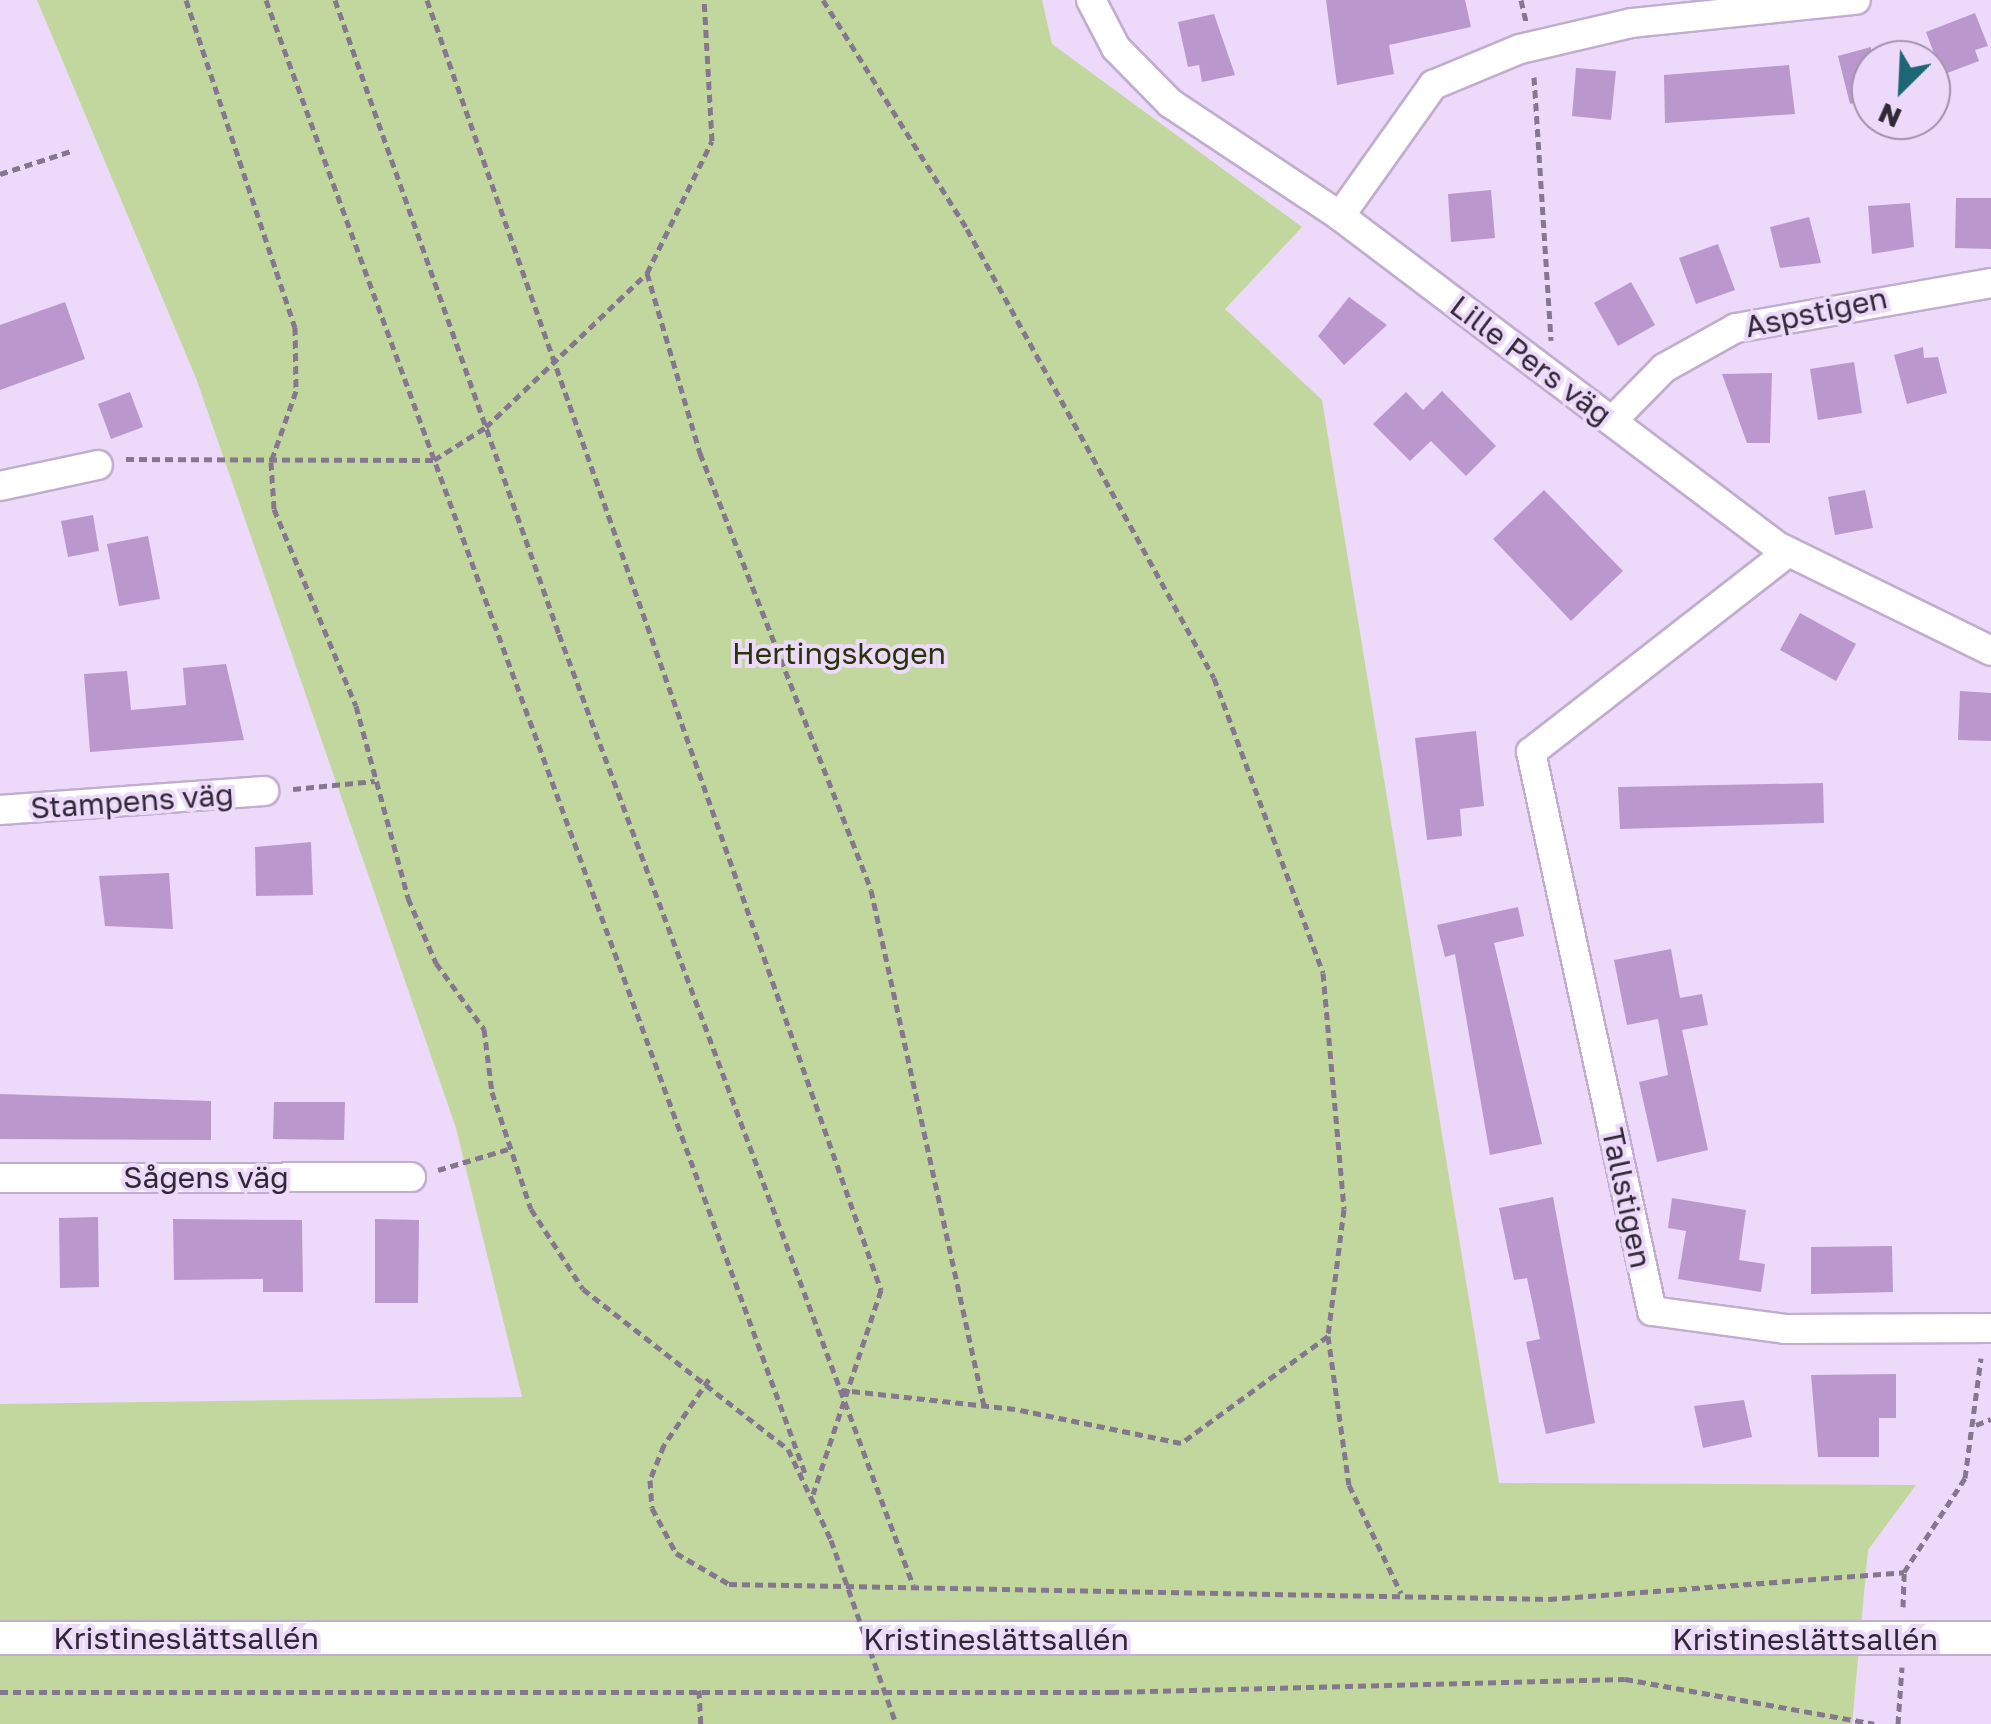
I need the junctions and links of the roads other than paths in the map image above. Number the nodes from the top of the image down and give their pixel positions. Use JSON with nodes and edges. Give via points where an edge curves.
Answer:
{"nodes":[{"id":1,"x":1856,"y":0,"type":"edge"},
{"id":2,"x":1097,"y":12,"type":"edge"},
{"id":3,"x":1340,"y":216,"type":"junction"},
{"id":4,"x":1991,"y":283,"type":"edge"},
{"id":5,"x":1612,"y":421,"type":"junction"},
{"id":6,"x":98,"y":465,"type":"road end"},
{"id":7,"x":0,"y":486,"type":"edge"},
{"id":8,"x":1788,"y":553,"type":"junction"},
{"id":9,"x":1991,"y":651,"type":"edge"},
{"id":10,"x":264,"y":791,"type":"road end"},
{"id":11,"x":0,"y":810,"type":"edge"},
{"id":12,"x":0,"y":1178,"type":"edge"},
{"id":13,"x":411,"y":1178,"type":"road end"},
{"id":14,"x":1987,"y":1328,"type":"edge"},
{"id":15,"x":0,"y":1638,"type":"edge"},
{"id":16,"x":1991,"y":1638,"type":"edge"}],
"edges":[{"from":1,"to":3,"type":"street","via":[[1632,22],[1532,46],[1433,84]]},
{"from":2,"to":3,"type":"street","name":"Lille Pers väg","via":[[1170,103]]},
{"from":3,"to":5,"type":"street","name":"Lille Pers väg"},
{"from":4,"to":5,"type":"street","name":"Aspstigen","via":[[1736,328],[1664,368]]},
{"from":5,"to":8,"type":"street","name":"Lille Pers väg"},
{"from":6,"to":7,"type":"street"},
{"from":8,"to":9,"type":"street","name":"Lille Pers väg"},
{"from":8,"to":14,"type":"street","name":"Tallstigen","via":[[1531,752],[1652,1311],[1785,1329]]},
{"from":10,"to":11,"type":"street","name":"Stampens väg"},
{"from":12,"to":13,"type":"street","name":"Sågens väg"},
{"from":15,"to":16,"type":"street","name":"Kristineslättsallén"}]}
